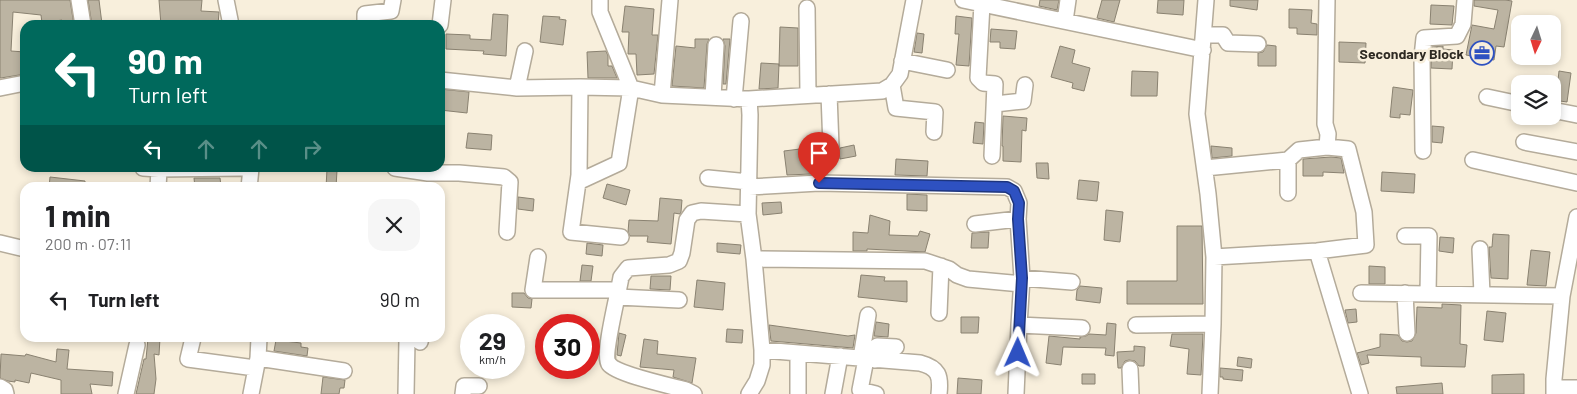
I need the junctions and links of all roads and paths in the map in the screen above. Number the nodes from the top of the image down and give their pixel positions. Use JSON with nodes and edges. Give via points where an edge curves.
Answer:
{"nodes":[{"id":1,"x":79,"y":0,"type":"edge"},
{"id":2,"x":226,"y":0,"type":"edge"},
{"id":3,"x":393,"y":0,"type":"edge"},
{"id":4,"x":443,"y":0,"type":"edge"},
{"id":5,"x":600,"y":0,"type":"edge"},
{"id":6,"x":670,"y":0,"type":"edge"},
{"id":7,"x":914,"y":0,"type":"edge"},
{"id":8,"x":964,"y":0,"type":"edge"},
{"id":9,"x":1068,"y":0,"type":"edge"},
{"id":10,"x":1206,"y":0,"type":"edge"},
{"id":11,"x":1327,"y":0,"type":"edge"},
{"id":12,"x":1466,"y":0,"type":"edge"},
{"id":13,"x":982,"y":4,"type":"junction"},
{"id":14,"x":807,"y":8,"type":"dead end"},
{"id":15,"x":82,"y":20,"type":"edge"},
{"id":16,"x":230,"y":20,"type":"edge"},
{"id":17,"x":365,"y":20,"type":"edge"},
{"id":18,"x":441,"y":20,"type":"edge"},
{"id":19,"x":741,"y":20,"type":"dead end"},
{"id":20,"x":1065,"y":21,"type":"junction"},
{"id":21,"x":1204,"y":43,"type":"junction"},
{"id":22,"x":1258,"y":44,"type":"dead end"},
{"id":23,"x":716,"y":45,"type":"dead end"},
{"id":24,"x":525,"y":51,"type":"dead end"},
{"id":25,"x":902,"y":61,"type":"junction"},
{"id":26,"x":947,"y":70,"type":"dead end"},
{"id":27,"x":445,"y":81,"type":"edge"},
{"id":28,"x":20,"y":84,"type":"edge"},
{"id":29,"x":892,"y":85,"type":"junction"},
{"id":30,"x":1025,"y":85,"type":"dead end"},
{"id":31,"x":580,"y":86,"type":"junction"},
{"id":32,"x":0,"y":88,"type":"edge"},
{"id":33,"x":517,"y":88,"type":"junction"},
{"id":34,"x":631,"y":88,"type":"junction"},
{"id":35,"x":829,"y":94,"type":"junction"},
{"id":36,"x":662,"y":95,"type":"junction"},
{"id":37,"x":808,"y":96,"type":"junction"},
{"id":38,"x":713,"y":97,"type":"junction"},
{"id":39,"x":1487,"y":97,"type":"dead end"},
{"id":40,"x":734,"y":99,"type":"junction"},
{"id":41,"x":750,"y":99,"type":"junction"},
{"id":42,"x":1511,"y":102,"type":"edge"},
{"id":43,"x":995,"y":104,"type":"junction"},
{"id":44,"x":1561,"y":112,"type":"edge"},
{"id":45,"x":1577,"y":115,"type":"edge"},
{"id":46,"x":934,"y":132,"type":"dead end"},
{"id":47,"x":1524,"y":142,"type":"dead end"},
{"id":48,"x":831,"y":147,"type":"dead end"},
{"id":49,"x":1327,"y":147,"type":"junction"},
{"id":50,"x":1423,"y":151,"type":"dead end"},
{"id":51,"x":1577,"y":152,"type":"edge"},
{"id":52,"x":992,"y":156,"type":"dead end"},
{"id":53,"x":1288,"y":160,"type":"junction"},
{"id":54,"x":1473,"y":160,"type":"dead end"},
{"id":55,"x":1205,"y":168,"type":"junction"},
{"id":56,"x":412,"y":172,"type":"edge"},
{"id":57,"x":428,"y":176,"type":"edge"},
{"id":58,"x":708,"y":178,"type":"dead end"},
{"id":59,"x":578,"y":182,"type":"junction"},
{"id":60,"x":1577,"y":182,"type":"edge"},
{"id":61,"x":749,"y":185,"type":"junction"},
{"id":62,"x":1288,"y":194,"type":"dead end"},
{"id":63,"x":748,"y":214,"type":"junction"},
{"id":64,"x":1577,"y":218,"type":"edge"},
{"id":65,"x":1018,"y":219,"type":"junction"},
{"id":66,"x":975,"y":224,"type":"dead end"},
{"id":67,"x":507,"y":232,"type":"dead end"},
{"id":68,"x":1406,"y":236,"type":"dead end"},
{"id":69,"x":621,"y":237,"type":"dead end"},
{"id":70,"x":0,"y":243,"type":"edge"},
{"id":71,"x":20,"y":248,"type":"edge"},
{"id":72,"x":1480,"y":249,"type":"dead end"},
{"id":73,"x":1317,"y":251,"type":"junction"},
{"id":74,"x":538,"y":257,"type":"dead end"},
{"id":75,"x":1214,"y":257,"type":"junction"},
{"id":76,"x":754,"y":259,"type":"junction"},
{"id":77,"x":941,"y":266,"type":"junction"},
{"id":78,"x":1022,"y":281,"type":"junction"},
{"id":79,"x":1072,"y":282,"type":"dead end"},
{"id":80,"x":618,"y":293,"type":"junction"},
{"id":81,"x":1361,"y":293,"type":"dead end"},
{"id":82,"x":1405,"y":293,"type":"junction"},
{"id":83,"x":1428,"y":293,"type":"junction"},
{"id":84,"x":1482,"y":294,"type":"junction"},
{"id":85,"x":1562,"y":296,"type":"junction"},
{"id":86,"x":679,"y":300,"type":"dead end"},
{"id":87,"x":939,"y":313,"type":"dead end"},
{"id":88,"x":868,"y":315,"type":"dead end"},
{"id":89,"x":1213,"y":324,"type":"junction"},
{"id":90,"x":1019,"y":325,"type":"junction"},
{"id":91,"x":1136,"y":325,"type":"dead end"},
{"id":92,"x":1082,"y":328,"type":"dead end"},
{"id":93,"x":1407,"y":333,"type":"dead end"},
{"id":94,"x":192,"y":342,"type":"edge"},
{"id":95,"x":259,"y":342,"type":"edge"},
{"id":96,"x":416,"y":342,"type":"edge"},
{"id":97,"x":137,"y":345,"type":"dead end"},
{"id":98,"x":896,"y":347,"type":"dead end"},
{"id":99,"x":762,"y":350,"type":"junction"},
{"id":100,"x":798,"y":353,"type":"junction"},
{"id":101,"x":840,"y":356,"type":"junction"},
{"id":102,"x":868,"y":359,"type":"junction"},
{"id":103,"x":256,"y":363,"type":"junction"},
{"id":104,"x":1130,"y":369,"type":"dead end"},
{"id":105,"x":344,"y":371,"type":"dead end"},
{"id":106,"x":480,"y":386,"type":"dead end"},
{"id":107,"x":0,"y":387,"type":"edge"},
{"id":108,"x":1577,"y":388,"type":"edge"},
{"id":109,"x":1554,"y":391,"type":"edge"},
{"id":110,"x":6,"y":394,"type":"edge"},
{"id":111,"x":126,"y":394,"type":"edge"},
{"id":112,"x":251,"y":394,"type":"edge"},
{"id":113,"x":406,"y":394,"type":"edge"},
{"id":114,"x":463,"y":394,"type":"edge"},
{"id":115,"x":694,"y":394,"type":"edge"},
{"id":116,"x":749,"y":394,"type":"edge"},
{"id":117,"x":798,"y":394,"type":"edge"},
{"id":118,"x":832,"y":394,"type":"edge"},
{"id":119,"x":876,"y":394,"type":"edge"},
{"id":120,"x":939,"y":394,"type":"edge"},
{"id":121,"x":1016,"y":394,"type":"edge"},
{"id":122,"x":1130,"y":394,"type":"edge"},
{"id":123,"x":1210,"y":394,"type":"edge"},
{"id":124,"x":1360,"y":394,"type":"edge"}],
"edges":[{"from":1,"to":15,"type":"street"},
{"from":2,"to":16,"type":"street"},
{"from":3,"to":17,"type":"street","via":[[392,11],[365,14]]},
{"from":4,"to":18,"type":"street"},
{"from":5,"to":34,"type":"street","via":[[600,12]]},
{"from":6,"to":36,"type":"street"},
{"from":7,"to":25,"type":"street"},
{"from":8,"to":13,"type":"street"},
{"from":9,"to":20,"type":"street"},
{"from":10,"to":21,"type":"street"},
{"from":11,"to":49,"type":"street"},
{"from":12,"to":50,"type":"street","via":[[1463,24],[1457,36],[1424,38]]},
{"from":13,"to":20,"type":"street"},
{"from":13,"to":43,"type":"street","via":[[978,78],[983,83],[995,84]]},
{"from":14,"to":37,"type":"street"},
{"from":19,"to":40,"type":"street"},
{"from":20,"to":21,"type":"street"},
{"from":21,"to":22,"type":"street","via":[[1223,35],[1228,43]]},
{"from":21,"to":55,"type":"street","via":[[1197,114]]},
{"from":23,"to":38,"type":"street"},
{"from":24,"to":33,"type":"street"},
{"from":25,"to":26,"type":"street"},
{"from":25,"to":29,"type":"street","via":[[900,74]]},
{"from":27,"to":33,"type":"street"},
{"from":28,"to":32,"type":"street"},
{"from":29,"to":35,"type":"street","via":[[882,91]]},
{"from":29,"to":46,"type":"street","via":[[896,108],[935,112]]},
{"from":30,"to":43,"type":"street","via":[[1023,101]]},
{"from":31,"to":33,"type":"street"},
{"from":31,"to":34,"type":"street"},
{"from":31,"to":59,"type":"street"},
{"from":34,"to":36,"type":"street"},
{"from":34,"to":59,"type":"street","via":[[619,163]]},
{"from":35,"to":37,"type":"street"},
{"from":35,"to":48,"type":"street"},
{"from":36,"to":38,"type":"street"},
{"from":37,"to":41,"type":"street"},
{"from":38,"to":40,"type":"street"},
{"from":39,"to":42,"type":"street"},
{"from":40,"to":41,"type":"street"},
{"from":41,"to":61,"type":"street"},
{"from":43,"to":52,"type":"street"},
{"from":44,"to":45,"type":"street"},
{"from":47,"to":51,"type":"street"},
{"from":49,"to":53,"type":"street","via":[[1299,150]]},
{"from":49,"to":73,"type":"street","via":[[1348,149],[1364,212],[1366,245]]},
{"from":53,"to":55,"type":"street"},
{"from":53,"to":62,"type":"street"},
{"from":54,"to":60,"type":"street"},
{"from":55,"to":75,"type":"street"},
{"from":56,"to":57,"type":"street"},
{"from":57,"to":67,"type":"street","via":[[504,177],[510,182]]},
{"from":58,"to":61,"type":"street"},
{"from":59,"to":69,"type":"street","via":[[571,232]]},
{"from":61,"to":63,"type":"street"},
{"from":61,"to":65,"type":"street","via":[[819,183],[1007,187],[1014,191],[1019,203]]},
{"from":63,"to":76,"type":"street"},
{"from":63,"to":80,"type":"street","via":[[692,213],[687,220],[679,262],[628,268],[621,277]]},
{"from":64,"to":85,"type":"street"},
{"from":65,"to":66,"type":"street"},
{"from":65,"to":78,"type":"street"},
{"from":68,"to":83,"type":"street","via":[[1429,236]]},
{"from":70,"to":71,"type":"street"},
{"from":72,"to":84,"type":"street"},
{"from":73,"to":75,"type":"street"},
{"from":73,"to":124,"type":"street"},
{"from":74,"to":80,"type":"street","via":[[533,290]]},
{"from":75,"to":89,"type":"street"},
{"from":76,"to":77,"type":"street","via":[[925,261]]},
{"from":76,"to":99,"type":"street"},
{"from":77,"to":78,"type":"street","via":[[968,279]]},
{"from":77,"to":87,"type":"street"},
{"from":78,"to":79,"type":"street"},
{"from":78,"to":90,"type":"street"},
{"from":80,"to":86,"type":"street"},
{"from":80,"to":115,"type":"street","via":[[607,347],[606,360],[610,366]]},
{"from":81,"to":82,"type":"street"},
{"from":82,"to":83,"type":"street"},
{"from":82,"to":93,"type":"street"},
{"from":83,"to":84,"type":"street"},
{"from":84,"to":85,"type":"street"},
{"from":85,"to":109,"type":"street"},
{"from":88,"to":102,"type":"street"},
{"from":89,"to":91,"type":"street"},
{"from":89,"to":123,"type":"street"},
{"from":90,"to":92,"type":"street"},
{"from":90,"to":121,"type":"street"},
{"from":94,"to":103,"type":"street","via":[[188,359]]},
{"from":95,"to":103,"type":"street"},
{"from":96,"to":113,"type":"street"},
{"from":97,"to":111,"type":"street"},
{"from":98,"to":102,"type":"street","via":[[877,346]]},
{"from":99,"to":100,"type":"street"},
{"from":99,"to":116,"type":"street","via":[[762,365]]},
{"from":100,"to":101,"type":"street"},
{"from":100,"to":117,"type":"street"},
{"from":101,"to":102,"type":"street"},
{"from":101,"to":118,"type":"street"},
{"from":102,"to":119,"type":"street","via":[[860,390]]},
{"from":102,"to":120,"type":"street","via":[[931,366],[938,374]]},
{"from":103,"to":105,"type":"street"},
{"from":103,"to":112,"type":"street"},
{"from":104,"to":122,"type":"street"},
{"from":106,"to":114,"type":"street","via":[[464,386]]},
{"from":107,"to":110,"type":"street","via":[[6,390]]},
{"from":108,"to":109,"type":"street"}]}
